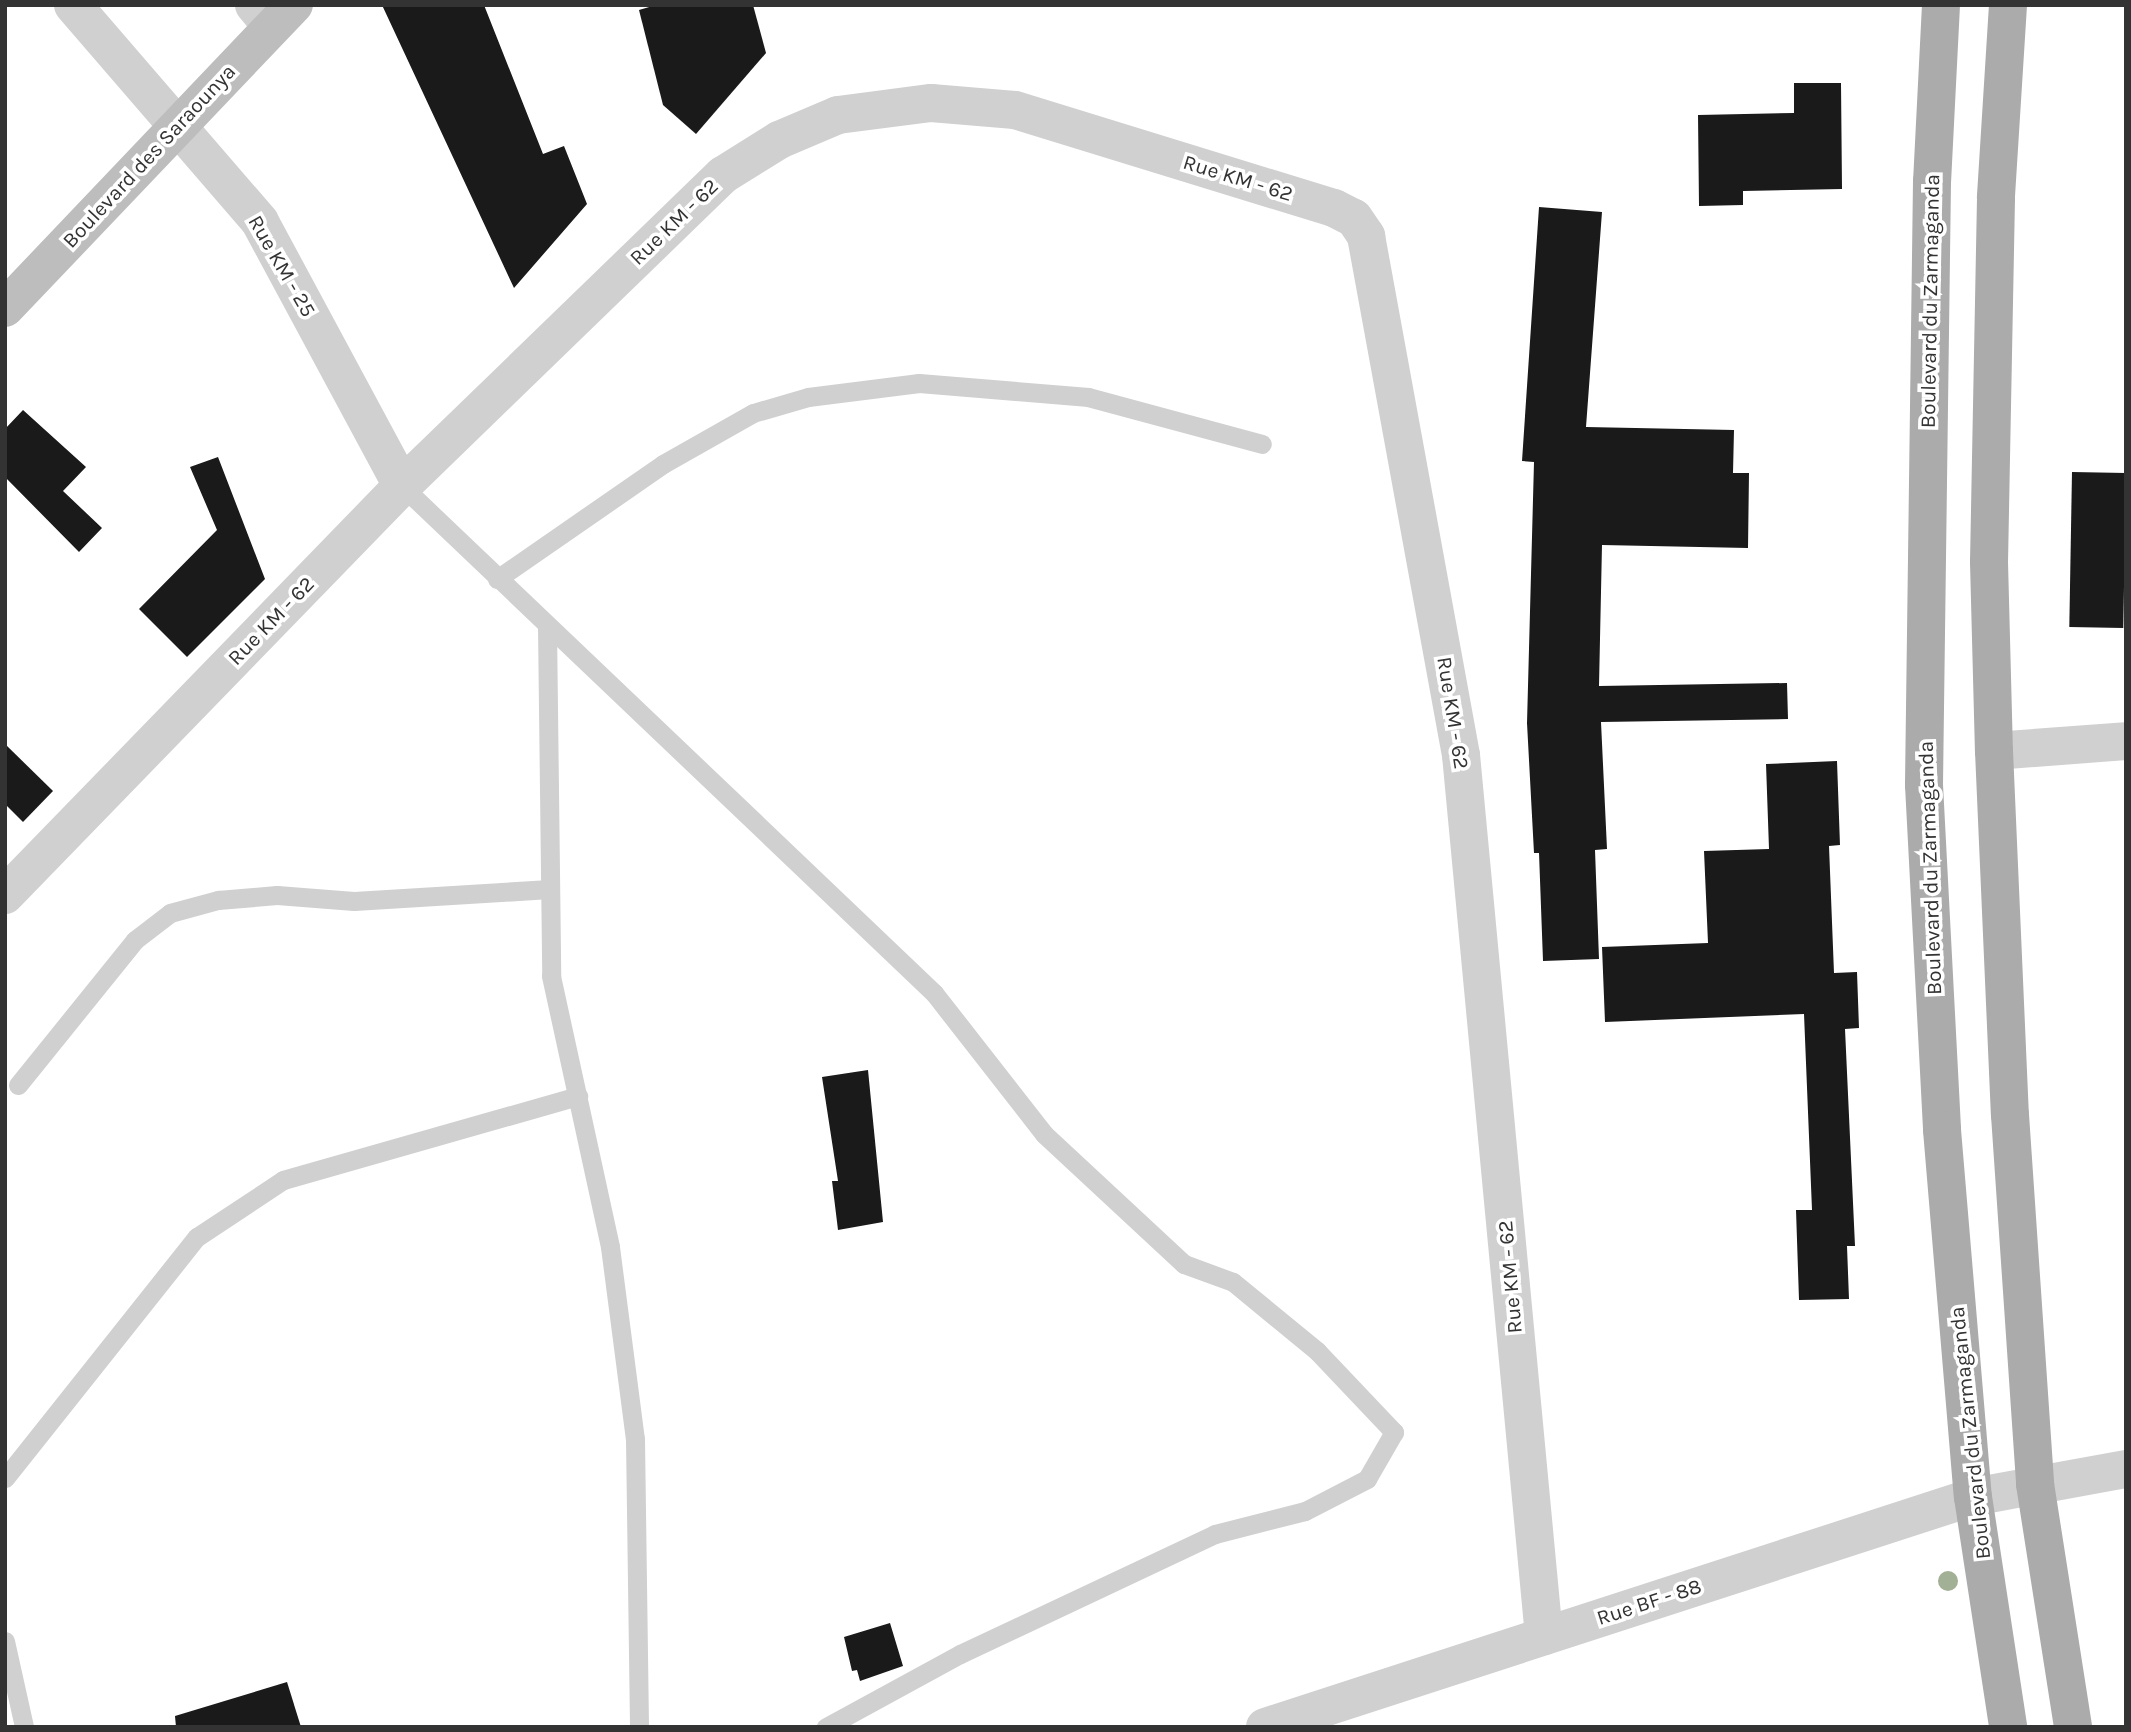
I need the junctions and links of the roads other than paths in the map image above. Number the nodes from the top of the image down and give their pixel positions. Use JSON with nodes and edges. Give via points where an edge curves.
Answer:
{"nodes":[{"id":1,"x":73,"y":5,"type":"edge"},
{"id":2,"x":2008,"y":5,"type":"edge"},
{"id":3,"x":1937,"y":7,"type":"edge"},
{"id":4,"x":273,"y":12,"type":"edge"},
{"id":5,"x":180,"y":125,"type":"junction"},
{"id":6,"x":5,"y":308,"type":"edge"},
{"id":7,"x":1262,"y":443,"type":"dead end"},
{"id":8,"x":402,"y":486,"type":"junction"},
{"id":9,"x":497,"y":579,"type":"junction"},
{"id":10,"x":547,"y":626,"type":"junction"},
{"id":11,"x":2126,"y":741,"type":"edge"},
{"id":12,"x":1994,"y":751,"type":"junction"},
{"id":13,"x":550,"y":889,"type":"junction"},
{"id":14,"x":5,"y":895,"type":"edge"},
{"id":15,"x":18,"y":1085,"type":"dead end"},
{"id":16,"x":578,"y":1096,"type":"junction"},
{"id":17,"x":2126,"y":1469,"type":"edge"},
{"id":18,"x":5,"y":1478,"type":"edge"},
{"id":19,"x":2035,"y":1484,"type":"junction"},
{"id":20,"x":1973,"y":1497,"type":"junction"},
{"id":21,"x":1544,"y":1636,"type":"junction"},
{"id":22,"x":5,"y":1641,"type":"edge"},
{"id":23,"x":24,"y":1727,"type":"edge"},
{"id":24,"x":639,"y":1727,"type":"edge"},
{"id":25,"x":826,"y":1727,"type":"edge"},
{"id":26,"x":1265,"y":1727,"type":"edge"},
{"id":27,"x":2008,"y":1727,"type":"edge"},
{"id":28,"x":2073,"y":1727,"type":"edge"}],
"edges":[{"from":1,"to":5,"type":"street","name":"Rue KM - 25"},
{"from":2,"to":12,"type":"main road","via":[[1996,198],[1989,562]]},
{"from":3,"to":20,"type":"main road","name":"Boulevard du Zarmaganda","via":[[1924,785],[1942,1130]]},
{"from":4,"to":5,"type":"main road","name":"Boulevard des Saraounya"},
{"from":5,"to":6,"type":"main road","name":"Boulevard des Saraounya"},
{"from":5,"to":8,"type":"street","name":"Rue KM - 25","via":[[273,244]]},
{"from":7,"to":9,"type":"lane","via":[[1088,397],[919,383],[808,397],[753,413],[663,464]]},
{"from":8,"to":9,"type":"lane"},
{"from":8,"to":14,"type":"street","name":"Rue KM - 62"},
{"from":8,"to":21,"type":"street","name":"Rue KM - 62","via":[[723,175],[779,140],[838,116],[931,103],[1015,110],[1334,208],[1353,218],[1366,236],[1461,755]]},
{"from":9,"to":10,"type":"lane"},
{"from":10,"to":13,"type":"lane"},
{"from":10,"to":25,"type":"lane","via":[[934,993],[1063,1152],[1184,1264],[1233,1282],[1317,1351],[1394,1432],[1367,1479],[1305,1511],[1215,1534],[960,1654]]},
{"from":11,"to":12,"type":"street"},
{"from":12,"to":19,"type":"main road","via":[[2010,1115]]},
{"from":13,"to":15,"type":"lane","via":[[354,901],[277,895],[218,900],[170,913],[135,940]]},
{"from":13,"to":16,"type":"lane","via":[[551,976]]},
{"from":16,"to":18,"type":"lane","via":[[283,1180],[197,1237]]},
{"from":16,"to":24,"type":"lane","via":[[610,1247],[635,1438]]},
{"from":17,"to":19,"type":"street","name":"Rue BF - 88"},
{"from":19,"to":20,"type":"street","name":"Rue BF - 88"},
{"from":19,"to":28,"type":"main road"},
{"from":20,"to":21,"type":"street","name":"Rue BF - 88"},
{"from":20,"to":27,"type":"main road","name":"Boulevard du Zarmaganda"},
{"from":21,"to":26,"type":"street","name":"Rue BF - 88"},
{"from":22,"to":23,"type":"lane"}]}
